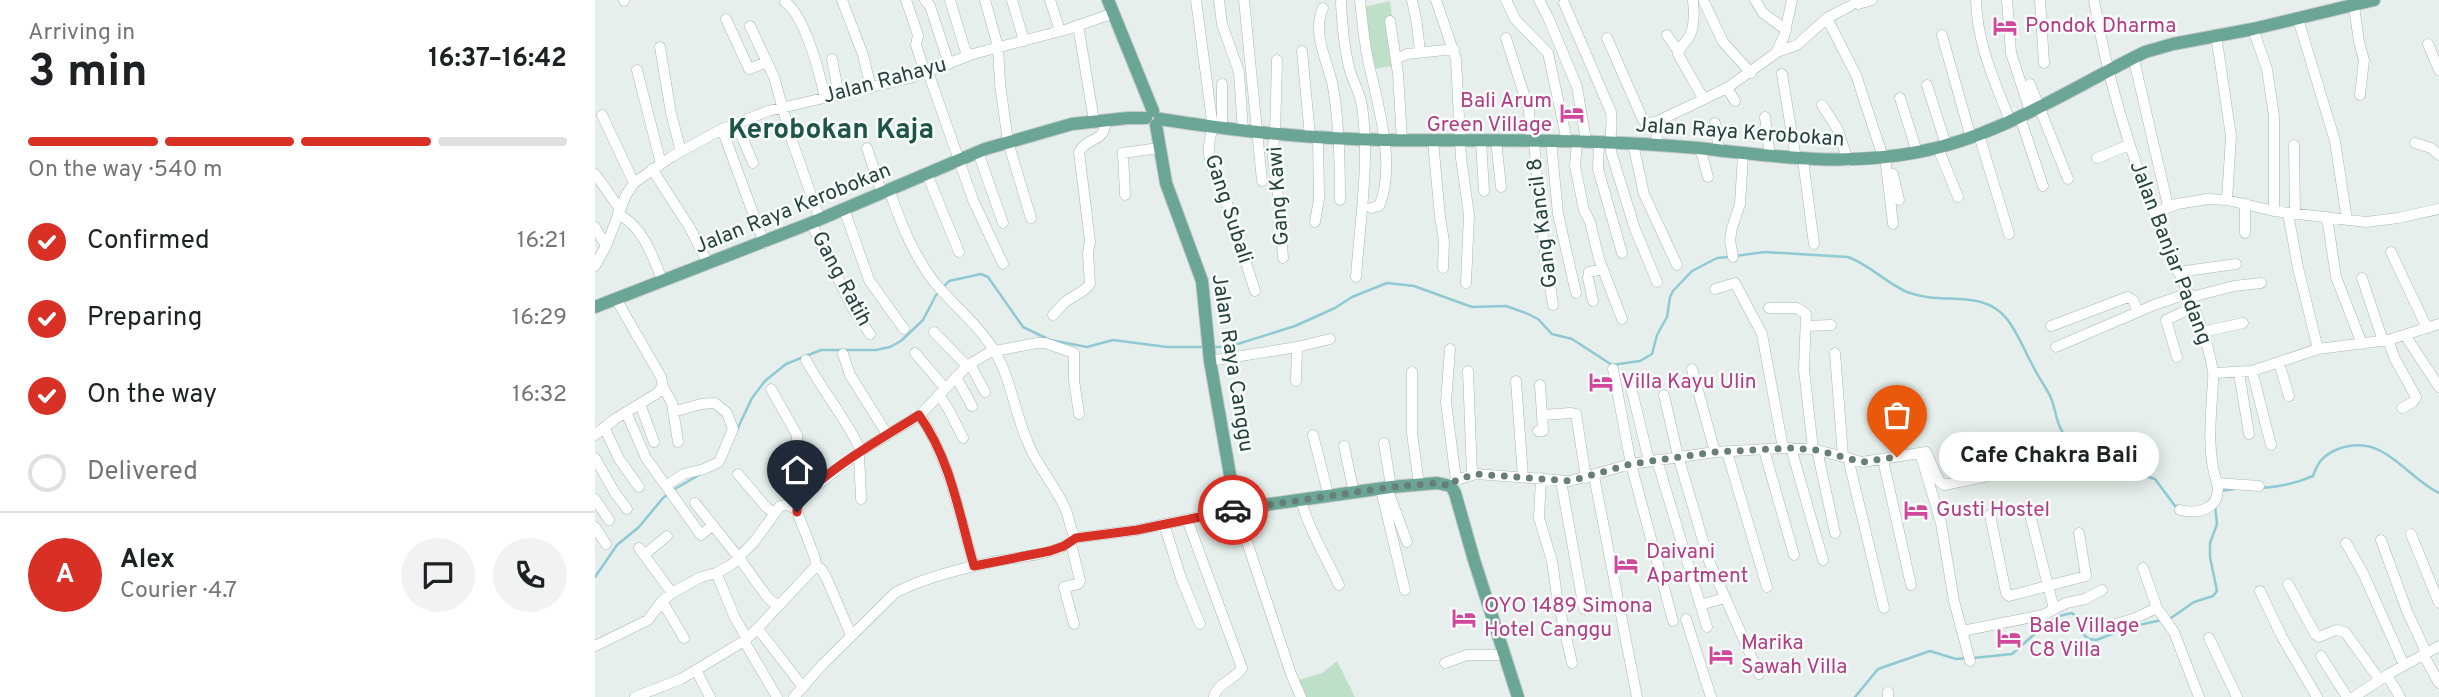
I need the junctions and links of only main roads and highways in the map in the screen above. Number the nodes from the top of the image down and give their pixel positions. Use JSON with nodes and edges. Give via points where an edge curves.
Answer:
{"nodes":[{"id":1,"x":1108,"y":0,"type":"edge"},
{"id":2,"x":2374,"y":0,"type":"edge"},
{"id":3,"x":1154,"y":118,"type":"junction"},
{"id":4,"x":595,"y":307,"type":"edge"},
{"id":5,"x":1518,"y":697,"type":"edge"}],
"edges":[{"from":1,"to":3,"type":"main road","name":"Jalan Raya Canggu"},
{"from":2,"to":3,"type":"main road","name":"Jalan Raya Kerobokan","via":[[2153,49],[1975,136],[1917,152],[1847,161],[1744,155],[1700,148],[1656,132],[1633,147],[1533,141],[1481,153],[1433,141],[1275,135]]},
{"from":3,"to":4,"type":"main road","name":"Jalan Raya Kerobokan","via":[[1072,124],[978,152],[764,243]]},
{"from":3,"to":5,"type":"main road","name":"Jalan Raya Canggu","via":[[1166,183],[1202,281],[1210,361],[1236,509],[1453,483]]}]}
